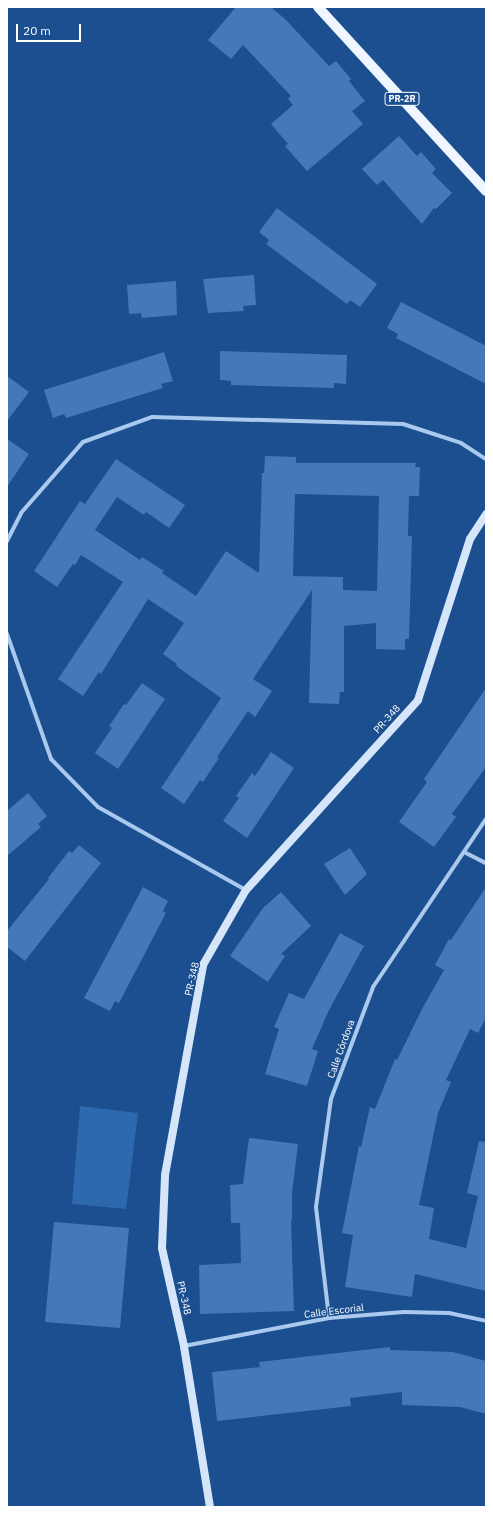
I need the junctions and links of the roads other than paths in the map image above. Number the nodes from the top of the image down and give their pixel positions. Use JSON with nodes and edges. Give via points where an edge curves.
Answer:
{"nodes":[{"id":1,"x":318,"y":7,"type":"edge"},
{"id":2,"x":486,"y":191,"type":"edge"},
{"id":3,"x":486,"y":459,"type":"edge"},
{"id":4,"x":486,"y":514,"type":"edge"},
{"id":5,"x":7,"y":541,"type":"edge"},
{"id":6,"x":7,"y":634,"type":"edge"},
{"id":7,"x":486,"y":819,"type":"edge"},
{"id":8,"x":464,"y":852,"type":"junction"},
{"id":9,"x":486,"y":863,"type":"edge"},
{"id":10,"x":246,"y":890,"type":"junction"},
{"id":11,"x":329,"y":1318,"type":"junction"},
{"id":12,"x":486,"y":1321,"type":"edge"},
{"id":13,"x":184,"y":1346,"type":"junction"},
{"id":14,"x":210,"y":1507,"type":"edge"}],
"edges":[{"from":1,"to":2,"type":"main road","number":"PR-2R"},
{"from":3,"to":5,"type":"street","via":[[461,443],[403,424],[152,417],[84,442],[21,513]]},
{"from":4,"to":10,"type":"street","name":"PR-348","number":"PR-348","via":[[470,539],[418,700]]},
{"from":6,"to":10,"type":"street","via":[[51,759],[98,807]]},
{"from":7,"to":8,"type":"street","name":"Calle Córdova"},
{"from":8,"to":9,"type":"street"},
{"from":8,"to":11,"type":"street","name":"Calle Córdova","via":[[373,987],[331,1099],[316,1207]]},
{"from":10,"to":13,"type":"street","name":"PR-348","number":"PR-348","via":[[203,965],[165,1175],[162,1248]]},
{"from":11,"to":12,"type":"street","name":"Calle Escorial","via":[[404,1312],[448,1313]]},
{"from":11,"to":13,"type":"street","name":"Calle Escorial"},
{"from":13,"to":14,"type":"street","name":"PR-348","number":"PR-348"}]}
